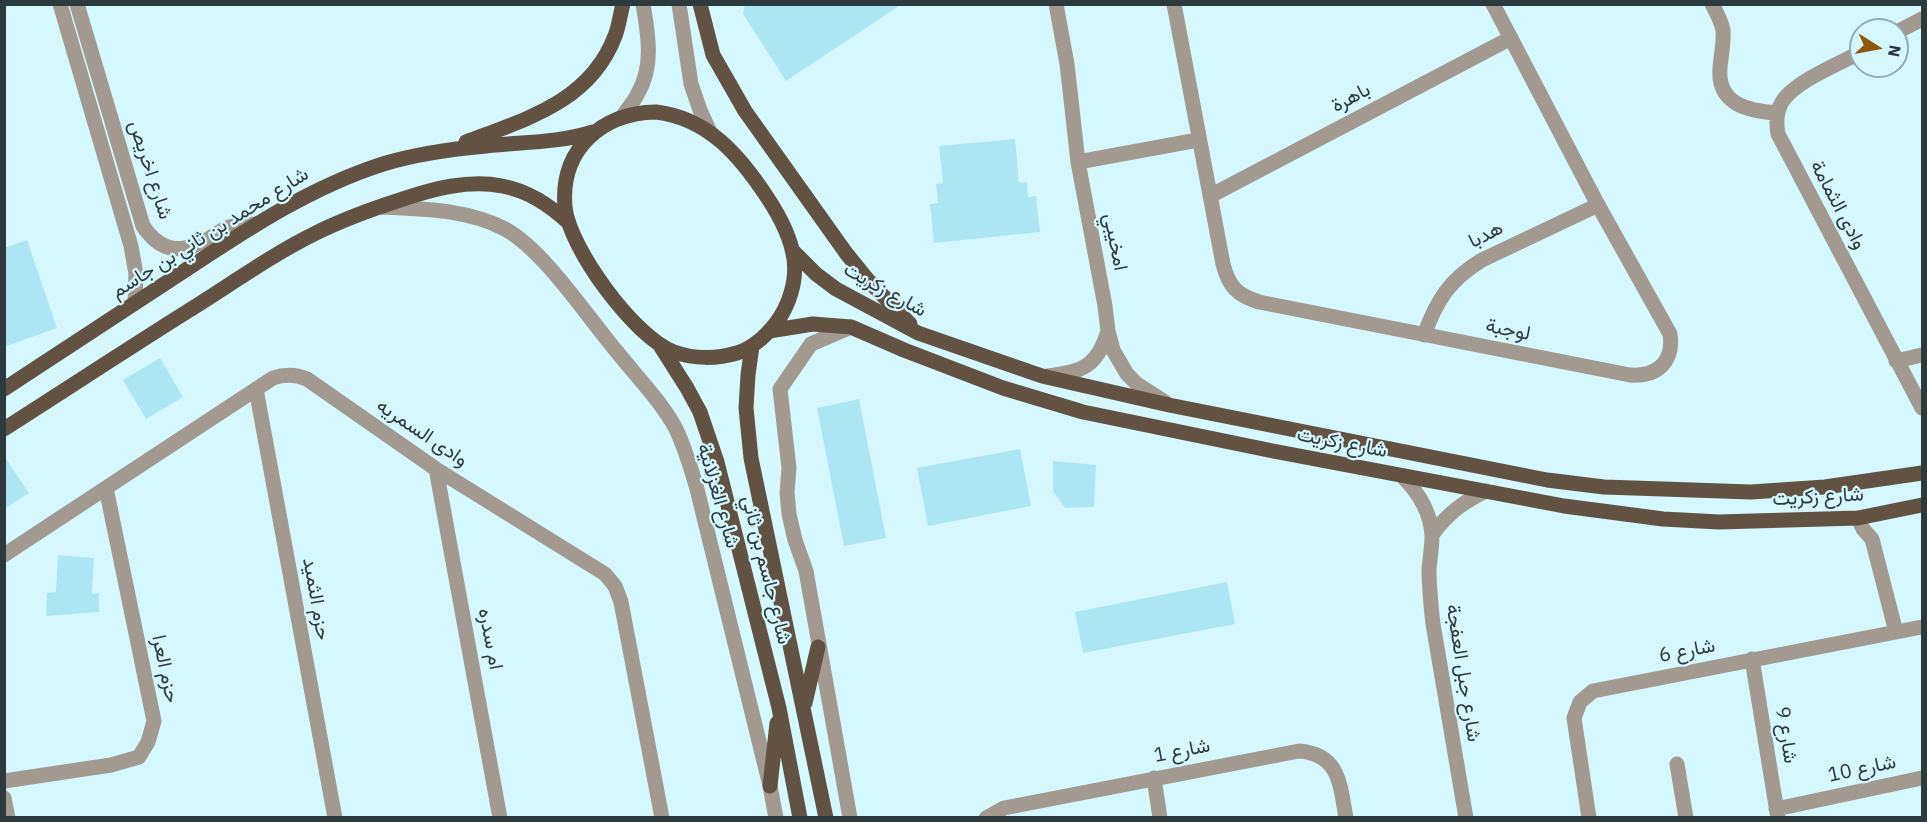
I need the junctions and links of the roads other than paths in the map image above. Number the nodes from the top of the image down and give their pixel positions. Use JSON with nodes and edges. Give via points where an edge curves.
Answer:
{"nodes":[{"id":1,"x":60,"y":4,"type":"edge"},
{"id":2,"x":77,"y":4,"type":"edge"},
{"id":3,"x":623,"y":4,"type":"edge"},
{"id":4,"x":643,"y":4,"type":"edge"},
{"id":5,"x":679,"y":4,"type":"edge"},
{"id":6,"x":700,"y":4,"type":"edge"},
{"id":7,"x":711,"y":4,"type":"edge"},
{"id":8,"x":1056,"y":4,"type":"edge"},
{"id":9,"x":1174,"y":4,"type":"edge"},
{"id":10,"x":1493,"y":4,"type":"edge"},
{"id":11,"x":1712,"y":4,"type":"edge"},
{"id":12,"x":1923,"y":19,"type":"edge"},
{"id":13,"x":1909,"y":26,"type":"edge"},
{"id":14,"x":1511,"y":38,"type":"junction"},
{"id":15,"x":708,"y":40,"type":"junction"},
{"id":16,"x":1849,"y":59,"type":"edge"},
{"id":17,"x":1778,"y":113,"type":"junction"},
{"id":18,"x":622,"y":117,"type":"junction"},
{"id":19,"x":596,"y":131,"type":"junction"},
{"id":20,"x":710,"y":132,"type":"junction"},
{"id":21,"x":1198,"y":140,"type":"junction"},
{"id":22,"x":448,"y":150,"type":"junction"},
{"id":23,"x":1078,"y":162,"type":"junction"},
{"id":24,"x":1210,"y":196,"type":"junction"},
{"id":25,"x":1598,"y":205,"type":"junction"},
{"id":26,"x":378,"y":207,"type":"junction"},
{"id":27,"x":569,"y":223,"type":"junction"},
{"id":28,"x":257,"y":224,"type":"junction"},
{"id":29,"x":792,"y":250,"type":"junction"},
{"id":30,"x":135,"y":303,"type":"junction"},
{"id":31,"x":851,"y":327,"type":"junction"},
{"id":32,"x":769,"y":331,"type":"junction"},
{"id":33,"x":1108,"y":331,"type":"junction"},
{"id":34,"x":918,"y":333,"type":"junction"},
{"id":35,"x":1424,"y":335,"type":"junction"},
{"id":36,"x":659,"y":344,"type":"junction"},
{"id":37,"x":752,"y":346,"type":"junction"},
{"id":38,"x":1923,"y":355,"type":"edge"},
{"id":39,"x":1896,"y":361,"type":"junction"},
{"id":40,"x":1042,"y":376,"type":"junction"},
{"id":41,"x":4,"y":389,"type":"edge"},
{"id":42,"x":256,"y":389,"type":"junction"},
{"id":43,"x":1170,"y":405,"type":"junction"},
{"id":44,"x":1923,"y":408,"type":"edge"},
{"id":45,"x":4,"y":429,"type":"edge"},
{"id":46,"x":436,"y":469,"type":"junction"},
{"id":47,"x":1923,"y":473,"type":"edge"},
{"id":48,"x":1402,"y":476,"type":"junction"},
{"id":49,"x":106,"y":488,"type":"junction"},
{"id":50,"x":1486,"y":492,"type":"junction"},
{"id":51,"x":1923,"y":505,"type":"edge"},
{"id":52,"x":1877,"y":514,"type":"junction"},
{"id":53,"x":1858,"y":518,"type":"junction"},
{"id":54,"x":1432,"y":535,"type":"junction"},
{"id":55,"x":1872,"y":539,"type":"junction"},
{"id":56,"x":4,"y":555,"type":"edge"},
{"id":57,"x":1923,"y":627,"type":"edge"},
{"id":58,"x":1896,"y":632,"type":"junction"},
{"id":59,"x":818,"y":647,"type":"junction"},
{"id":60,"x":1752,"y":659,"type":"junction"},
{"id":61,"x":779,"y":708,"type":"junction"},
{"id":62,"x":804,"y":709,"type":"junction"},
{"id":63,"x":1677,"y":764,"type":"dead end"},
{"id":64,"x":1154,"y":778,"type":"junction"},
{"id":65,"x":1923,"y":778,"type":"edge"},
{"id":66,"x":4,"y":781,"type":"edge"},
{"id":67,"x":770,"y":786,"type":"junction"},
{"id":68,"x":4,"y":798,"type":"edge"},
{"id":69,"x":1777,"y":813,"type":"edge"},
{"id":70,"x":8,"y":818,"type":"edge"},
{"id":71,"x":335,"y":818,"type":"edge"},
{"id":72,"x":500,"y":818,"type":"edge"},
{"id":73,"x":662,"y":818,"type":"edge"},
{"id":74,"x":776,"y":818,"type":"edge"},
{"id":75,"x":800,"y":818,"type":"edge"},
{"id":76,"x":826,"y":818,"type":"edge"},
{"id":77,"x":850,"y":818,"type":"edge"},
{"id":78,"x":986,"y":818,"type":"edge"},
{"id":79,"x":1160,"y":818,"type":"edge"},
{"id":80,"x":1346,"y":818,"type":"edge"},
{"id":81,"x":1466,"y":818,"type":"edge"},
{"id":82,"x":1589,"y":818,"type":"edge"},
{"id":83,"x":1686,"y":818,"type":"edge"}],
"edges":[{"from":1,"to":30,"type":"street","name":"شارع اخريص","via":[[134,260]]},
{"from":2,"to":28,"type":"street","name":"شارع اخريص","via":[[143,226],[151,237],[174,249],[188,248],[229,227]]},
{"from":3,"to":22,"type":"main road","via":[[606,56],[591,77],[568,97],[544,111]]},
{"from":4,"to":18,"type":"street","via":[[649,41],[647,70],[639,92]]},
{"from":5,"to":20,"type":"street","via":[[691,84]]},
{"from":6,"to":15,"type":"main road"},
{"from":7,"to":15,"type":"street"},
{"from":8,"to":23,"type":"street","name":"امخيبي"},
{"from":9,"to":21,"type":"street","name":"لوجبة"},
{"from":10,"to":14,"type":"street","name":"لوجبة"},
{"from":11,"to":17,"type":"street","via":[[1723,34],[1720,78],[1726,92],[1745,108]]},
{"from":12,"to":13,"type":"street"},
{"from":14,"to":24,"type":"street","name":"باهرة"},
{"from":14,"to":25,"type":"street","name":"لوجبة"},
{"from":15,"to":34,"type":"main road","via":[[746,111],[823,222],[867,279]]},
{"from":16,"to":17,"type":"street","via":[[1788,94]]},
{"from":17,"to":39,"type":"street","name":"وادى الثمامة","via":[[1782,144]]},
{"from":18,"to":19,"type":"main road"},
{"from":18,"to":20,"type":"main road","via":[[663,112]]},
{"from":19,"to":22,"type":"main road","name":"شارع محمد بن ثاني بن جاسم","via":[[573,138]]},
{"from":19,"to":27,"type":"main road","via":[[580,147],[568,172],[565,208]]},
{"from":20,"to":29,"type":"main road","via":[[752,174],[774,208]]},
{"from":21,"to":23,"type":"street"},
{"from":21,"to":24,"type":"street","name":"لوجبة"},
{"from":22,"to":28,"type":"main road","name":"شارع محمد بن ثاني بن جاسم","via":[[384,163],[337,180]]},
{"from":23,"to":33,"type":"street","name":"امخيبي"},
{"from":24,"to":35,"type":"street","name":"لوجبة","via":[[1227,278],[1245,298]]},
{"from":25,"to":35,"type":"street","name":"هدبا","via":[[1465,270],[1439,299]]},
{"from":25,"to":35,"type":"street","name":"لوجبة","via":[[1670,334],[1670,353],[1658,369],[1650,374],[1630,375]]},
{"from":26,"to":27,"type":"main road","via":[[448,187],[501,186],[519,190],[552,207]]},
{"from":26,"to":45,"type":"main road","via":[[316,233],[281,253]]},
{"from":26,"to":67,"type":"street","name":"شارع الغزلانية","via":[[464,214],[507,231],[542,260],[655,398],[687,453]]},
{"from":27,"to":36,"type":"main road","via":[[601,281],[631,319]]},
{"from":28,"to":30,"type":"main road","name":"شارع محمد بن ثاني بن جاسم"},
{"from":29,"to":32,"type":"main road","via":[[794,277],[789,301]]},
{"from":29,"to":34,"type":"main road","name":"شارع زكريت","via":[[836,290]]},
{"from":30,"to":41,"type":"main road","name":"شارع محمد بن ثاني بن جاسم"},
{"from":31,"to":32,"type":"main road","name":"شارع زكريت","via":[[813,324]]},
{"from":31,"to":48,"type":"main road","name":"شارع زكريت","via":[[1004,388],[1075,409]]},
{"from":31,"to":59,"type":"street","via":[[811,344],[780,389],[789,468],[789,514],[806,571]]},
{"from":32,"to":37,"type":"main road"},
{"from":33,"to":40,"type":"street","via":[[1097,357],[1084,368]]},
{"from":33,"to":43,"type":"street","name":"امخيبي","via":[[1113,350],[1127,374]]},
{"from":34,"to":40,"type":"main road","name":"شارع زكريت"},
{"from":36,"to":37,"type":"main road","via":[[672,352],[707,358],[730,355]]},
{"from":36,"to":61,"type":"main road","name":"شارع جاسم بن ثاني","via":[[687,387],[710,441]]},
{"from":37,"to":62,"type":"main road","name":"شارع جاسم بن ثاني","via":[[746,408],[751,458]]},
{"from":38,"to":39,"type":"street"},
{"from":39,"to":44,"type":"street","name":"وادى الثمامة"},
{"from":40,"to":43,"type":"main road","name":"شارع زكريت"},
{"from":42,"to":46,"type":"street","name":"وادى السمريه","via":[[279,376],[307,379]]},
{"from":42,"to":49,"type":"street","name":"وادى السمريه"},
{"from":42,"to":71,"type":"street","name":"حزم الثميد"},
{"from":43,"to":47,"type":"main road","name":"شارع زكريت","via":[[1546,480],[1604,487],[1751,492],[1825,487]]},
{"from":46,"to":72,"type":"street","name":"ام سدره"},
{"from":46,"to":73,"type":"street","name":"وادى السمريه","via":[[605,574],[615,586]]},
{"from":48,"to":50,"type":"main road","name":"شارع زكريت"},
{"from":48,"to":54,"type":"street","name":"شارع جبل العفجة","via":[[1421,500]]},
{"from":49,"to":56,"type":"street","name":"وادى السمريه"},
{"from":49,"to":66,"type":"street","name":"حزم العرا","via":[[154,721],[148,742],[139,757],[111,765]]},
{"from":50,"to":53,"type":"main road","name":"شارع زكريت","via":[[1700,522]]},
{"from":50,"to":54,"type":"street","via":[[1454,509]]},
{"from":51,"to":52,"type":"main road","name":"شارع زكريت"},
{"from":52,"to":53,"type":"main road","name":"شارع زكريت"},
{"from":52,"to":55,"type":"street"},
{"from":53,"to":55,"type":"street"},
{"from":54,"to":81,"type":"street","name":"شارع جبل العفجة","via":[[1429,568],[1433,624]]},
{"from":55,"to":58,"type":"street"},
{"from":57,"to":58,"type":"street","name":"شارع 6"},
{"from":58,"to":60,"type":"street","name":"شارع 6"},
{"from":59,"to":62,"type":"main road"},
{"from":59,"to":77,"type":"street"},
{"from":60,"to":69,"type":"street","name":"شارع 9"},
{"from":60,"to":82,"type":"street","name":"شارع 6","via":[[1593,691],[1580,702],[1574,718]]},
{"from":61,"to":67,"type":"main road"},
{"from":61,"to":75,"type":"main road","name":"شارع جاسم بن ثاني"},
{"from":62,"to":76,"type":"main road","name":"شارع جاسم بن ثاني"},
{"from":63,"to":83,"type":"street"},
{"from":64,"to":78,"type":"street","name":"شارع 1","via":[[1004,808]]},
{"from":64,"to":79,"type":"street"},
{"from":64,"to":80,"type":"street","name":"شارع 1","via":[[1309,751],[1326,760],[1337,775]]},
{"from":65,"to":69,"type":"street","name":"شارع 10"},
{"from":67,"to":74,"type":"street","name":"شارع الغزلانية"},
{"from":68,"to":70,"type":"street"}]}
